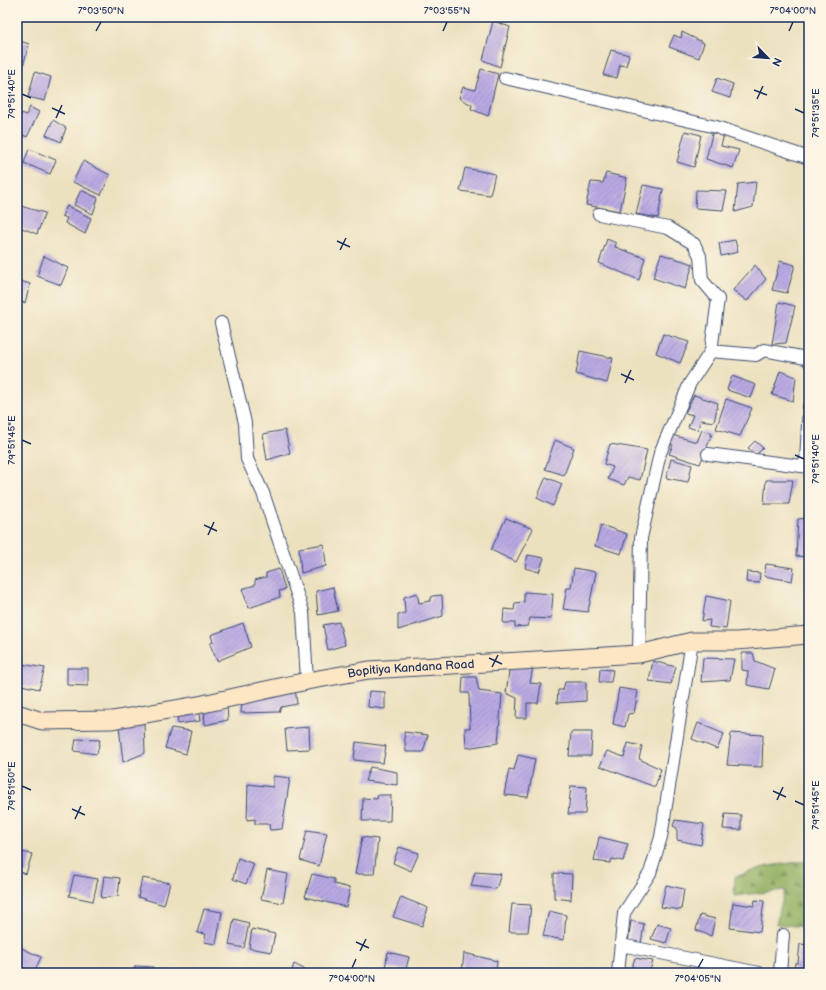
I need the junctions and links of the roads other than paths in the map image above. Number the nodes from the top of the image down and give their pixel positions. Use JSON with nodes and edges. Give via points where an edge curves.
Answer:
{"nodes":[{"id":1,"x":505,"y":78,"type":"dead end"},
{"id":2,"x":809,"y":158,"type":"edge"},
{"id":3,"x":599,"y":214,"type":"dead end"},
{"id":4,"x":220,"y":323,"type":"dead end"},
{"id":5,"x":711,"y":351,"type":"junction"},
{"id":6,"x":809,"y":361,"type":"edge"},
{"id":7,"x":809,"y":407,"type":"edge"},
{"id":8,"x":708,"y":454,"type":"dead end"},
{"id":9,"x":809,"y":467,"type":"edge"},
{"id":10,"x":809,"y":635,"type":"edge"},
{"id":11,"x":692,"y":641,"type":"junction"},
{"id":12,"x":639,"y":654,"type":"junction"},
{"id":13,"x":307,"y":681,"type":"junction"},
{"id":14,"x":17,"y":713,"type":"edge"},
{"id":15,"x":783,"y":935,"type":"dead end"},
{"id":16,"x":621,"y":945,"type":"junction"},
{"id":17,"x":618,"y":973,"type":"edge"},
{"id":18,"x":758,"y":973,"type":"edge"},
{"id":19,"x":779,"y":973,"type":"edge"}],
"edges":[{"from":1,"to":2,"type":"street","via":[[716,127]]},
{"from":3,"to":5,"type":"street","via":[[668,228],[694,244],[700,256],[702,280],[718,299]]},
{"from":4,"to":13,"type":"street","via":[[245,423],[247,460],[263,493],[303,612]]},
{"from":5,"to":6,"type":"street","via":[[756,355],[764,350],[806,358]]},
{"from":5,"to":12,"type":"street","via":[[690,383],[660,453],[641,538]]},
{"from":7,"to":9,"type":"street","via":[[806,461]]},
{"from":8,"to":9,"type":"street"},
{"from":10,"to":11,"type":"main road","name":"Bopitiya Kandana Road","via":[[738,641]]},
{"from":11,"to":12,"type":"main road","name":"Bopitiya Kandana Road"},
{"from":11,"to":16,"type":"street","via":[[661,837],[650,873],[624,913]]},
{"from":12,"to":13,"type":"main road","name":"Bopitiya Kandana Road","via":[[369,670]]},
{"from":13,"to":14,"type":"main road","name":"Bopitiya Kandana Road","via":[[204,704],[112,720],[42,721]]},
{"from":15,"to":19,"type":"street"},
{"from":16,"to":17,"type":"street"},
{"from":16,"to":18,"type":"street"}]}
